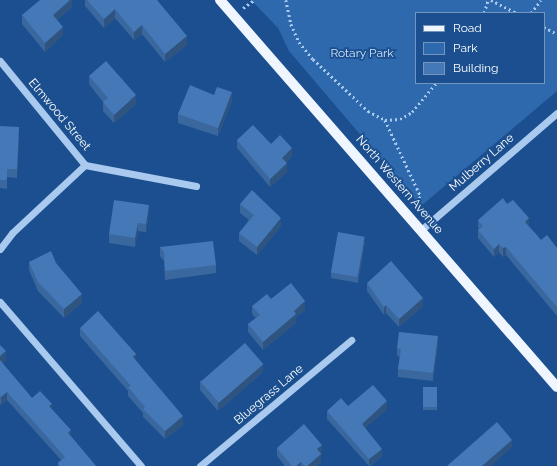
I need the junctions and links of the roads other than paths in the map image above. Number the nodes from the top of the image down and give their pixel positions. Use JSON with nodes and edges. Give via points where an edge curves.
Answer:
{"nodes":[{"id":1,"x":220,"y":0,"type":"edge"},
{"id":2,"x":0,"y":61,"type":"edge"},
{"id":3,"x":557,"y":113,"type":"edge"},
{"id":4,"x":85,"y":165,"type":"junction"},
{"id":5,"x":196,"y":186,"type":"dead end"},
{"id":6,"x":421,"y":230,"type":"junction"},
{"id":7,"x":0,"y":249,"type":"edge"},
{"id":8,"x":0,"y":302,"type":"edge"},
{"id":9,"x":351,"y":340,"type":"dead end"},
{"id":10,"x":557,"y":387,"type":"edge"},
{"id":11,"x":141,"y":466,"type":"edge"},
{"id":12,"x":200,"y":466,"type":"edge"}],
"edges":[{"from":1,"to":6,"type":"main road","name":"North Western Avenue"},
{"from":2,"to":4,"type":"street","name":"Elmwood Street"},
{"from":3,"to":6,"type":"street","name":"Mulberry Lane"},
{"from":4,"to":5,"type":"street"},
{"from":4,"to":7,"type":"street","name":"Elmwood Street","via":[[12,233]]},
{"from":6,"to":10,"type":"main road","name":"North Western Avenue"},
{"from":8,"to":11,"type":"street"},
{"from":9,"to":12,"type":"street","name":"Bluegrass Lane"}]}
